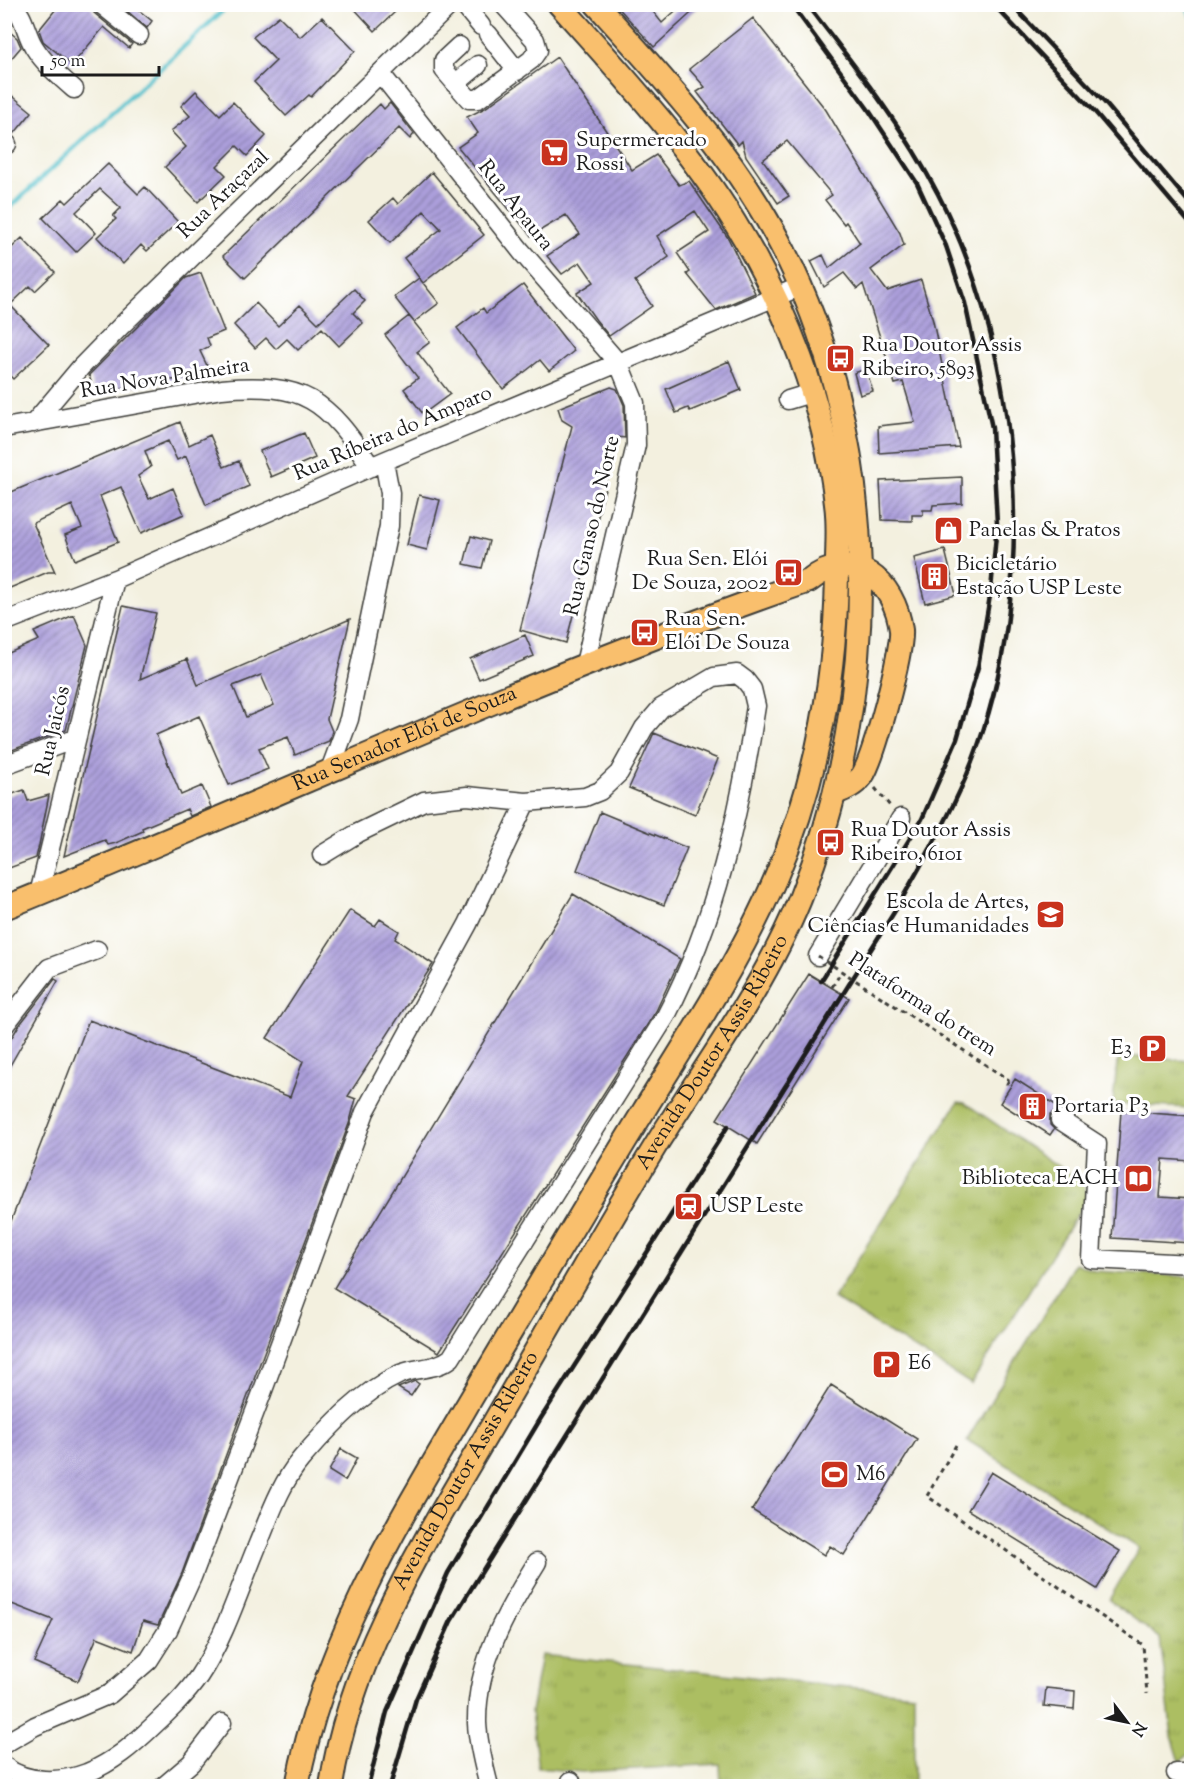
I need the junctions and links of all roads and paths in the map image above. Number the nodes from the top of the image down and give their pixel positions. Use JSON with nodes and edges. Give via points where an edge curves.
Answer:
{"nodes":[{"id":1,"x":12,"y":4,"type":"edge"},
{"id":2,"x":100,"y":4,"type":"edge"},
{"id":3,"x":451,"y":4,"type":"edge"},
{"id":4,"x":463,"y":4,"type":"edge"},
{"id":5,"x":503,"y":4,"type":"edge"},
{"id":6,"x":559,"y":4,"type":"edge"},
{"id":7,"x":596,"y":4,"type":"edge"},
{"id":8,"x":139,"y":35,"type":"dead end"},
{"id":9,"x":459,"y":46,"type":"dead end"},
{"id":10,"x":477,"y":66,"type":"dead end"},
{"id":11,"x":517,"y":71,"type":"junction"},
{"id":12,"x":381,"y":74,"type":"junction"},
{"id":13,"x":455,"y":84,"type":"junction"},
{"id":14,"x":74,"y":89,"type":"dead end"},
{"id":15,"x":799,"y":287,"type":"junction"},
{"id":16,"x":773,"y":297,"type":"junction"},
{"id":17,"x":619,"y":364,"type":"junction"},
{"id":18,"x":811,"y":393,"type":"junction"},
{"id":19,"x":788,"y":400,"type":"dead end"},
{"id":20,"x":34,"y":423,"type":"junction"},
{"id":21,"x":4,"y":428,"type":"edge"},
{"id":22,"x":378,"y":464,"type":"junction"},
{"id":23,"x":837,"y":565,"type":"junction"},
{"id":24,"x":861,"y":568,"type":"junction"},
{"id":25,"x":114,"y":579,"type":"junction"},
{"id":26,"x":809,"y":581,"type":"junction"},
{"id":27,"x":837,"y":593,"type":"junction"},
{"id":28,"x":4,"y":622,"type":"edge"},
{"id":29,"x":585,"y":664,"type":"junction"},
{"id":30,"x":349,"y":719,"type":"junction"},
{"id":31,"x":75,"y":739,"type":"junction"},
{"id":32,"x":358,"y":759,"type":"junction"},
{"id":33,"x":814,"y":761,"type":"junction"},
{"id":34,"x":4,"y":765,"type":"edge"},
{"id":35,"x":330,"y":770,"type":"junction"},
{"id":36,"x":864,"y":774,"type":"junction"},
{"id":37,"x":835,"y":793,"type":"junction"},
{"id":38,"x":526,"y":802,"type":"junction"},
{"id":39,"x":901,"y":818,"type":"joint"},
{"id":40,"x":322,"y":855,"type":"dead end"},
{"id":41,"x":39,"y":894,"type":"junction"},
{"id":42,"x":4,"y":908,"type":"edge"},
{"id":43,"x":97,"y":950,"type":"dead end"},
{"id":44,"x":818,"y":956,"type":"joint"},
{"id":45,"x":842,"y":971,"type":"junction"},
{"id":46,"x":832,"y":987,"type":"dead end"},
{"id":47,"x":4,"y":1026,"type":"edge"},
{"id":48,"x":1010,"y":1088,"type":"dead end"},
{"id":49,"x":1060,"y":1120,"type":"dead end"},
{"id":50,"x":1191,"y":1264,"type":"edge"},
{"id":51,"x":956,"y":1445,"type":"dead end"},
{"id":52,"x":537,"y":1562,"type":"dead end"},
{"id":53,"x":1147,"y":1694,"type":"dead end"},
{"id":54,"x":222,"y":1723,"type":"dead end"},
{"id":55,"x":4,"y":1744,"type":"edge"},
{"id":56,"x":4,"y":1766,"type":"edge"},
{"id":57,"x":69,"y":1783,"type":"edge"},
{"id":58,"x":164,"y":1786,"type":"edge"},
{"id":59,"x":297,"y":1786,"type":"edge"},
{"id":60,"x":331,"y":1786,"type":"edge"},
{"id":61,"x":489,"y":1786,"type":"edge"}],
"edges":[{"from":1,"to":14,"type":"street","via":[[22,15],[34,48]]},
{"from":2,"to":8,"type":"street"},
{"from":3,"to":12,"type":"street","name":"Rua Araçazal"},
{"from":4,"to":11,"type":"street"},
{"from":5,"to":11,"type":"street","via":[[537,45],[535,56]]},
{"from":6,"to":16,"type":"main road","via":[[700,170],[736,225]]},
{"from":7,"to":15,"type":"main road","name":"Avenida Doutor Assis Ribeiro","via":[[691,110],[721,150],[774,233]]},
{"from":9,"to":13,"type":"street","via":[[443,65]]},
{"from":10,"to":13,"type":"street"},
{"from":11,"to":13,"type":"street","via":[[474,99]]},
{"from":12,"to":17,"type":"street","name":"Rua Apaura","via":[[521,251]]},
{"from":12,"to":20,"type":"street","name":"Rua Araçazal","via":[[122,325]]},
{"from":15,"to":16,"type":"street","name":"Rua Ríbeira do Amparo"},
{"from":15,"to":24,"type":"main road","name":"Avenida Doutor Assis Ribeiro","via":[[848,435],[859,516]]},
{"from":16,"to":17,"type":"street","name":"Rua Ríbeira do Amparo"},
{"from":16,"to":18,"type":"main road","via":[[804,367]]},
{"from":17,"to":22,"type":"street","name":"Rua Ríbeira do Amparo"},
{"from":17,"to":29,"type":"street","name":"Rua Ganso do Norte","via":[[635,403],[638,437]]},
{"from":18,"to":19,"type":"street"},
{"from":18,"to":23,"type":"main road","via":[[837,506]]},
{"from":20,"to":21,"type":"street","name":"Rua Nova Palmeira"},
{"from":20,"to":22,"type":"street","name":"Rua Nova Palmeira","via":[[222,388],[278,387],[310,398],[330,413]]},
{"from":22,"to":25,"type":"street","name":"Rua Ríbeira do Amparo"},
{"from":22,"to":30,"type":"street","via":[[390,493],[389,526]]},
{"from":23,"to":24,"type":"main road"},
{"from":23,"to":26,"type":"main road","name":"Rua Senador Elói de Souza"},
{"from":23,"to":27,"type":"main road"},
{"from":24,"to":36,"type":"main road","via":[[889,593],[901,633]]},
{"from":24,"to":37,"type":"main road","name":"Avenida Doutor Assis Ribeiro","via":[[854,670]]},
{"from":25,"to":28,"type":"street","name":"Rua Ríbeira do Amparo"},
{"from":25,"to":31,"type":"street","name":"Rua Jaicós"},
{"from":26,"to":27,"type":"main road"},
{"from":26,"to":29,"type":"main road","name":"Rua Senador Elói de Souza"},
{"from":27,"to":33,"type":"main road"},
{"from":29,"to":32,"type":"main road","name":"Rua Senador Elói de Souza"},
{"from":30,"to":32,"type":"street"},
{"from":30,"to":35,"type":"street"},
{"from":31,"to":34,"type":"street"},
{"from":31,"to":41,"type":"street","name":"Rua Jaicós"},
{"from":32,"to":35,"type":"main road","name":"Rua Senador Elói de Souza"},
{"from":33,"to":37,"type":"main road","via":[[821,779]]},
{"from":33,"to":59,"type":"main road","name":"Avenida Doutor Assis Ribeiro","via":[[796,824],[756,920],[375,1563],[323,1685]]},
{"from":35,"to":41,"type":"main road","name":"Rua Senador Elói de Souza"},
{"from":36,"to":37,"type":"main road","via":[[856,783]]},
{"from":36,"to":39,"type":"path"},
{"from":37,"to":60,"type":"main road","name":"Avenida Doutor Assis Ribeiro","via":[[800,899],[770,961],[655,1147],[411,1565],[373,1646],[350,1712]]},
{"from":38,"to":40,"type":"street","via":[[467,796],[424,801]]},
{"from":38,"to":55,"type":"street","via":[[468,924],[366,1113],[192,1577],[168,1630],[149,1660],[110,1694],[35,1726]]},
{"from":38,"to":57,"type":"street","via":[[585,797],[600,791],[619,773],[636,740],[661,708],[714,677],[737,674],[752,689],[756,706],[736,812],[713,902],[685,977],[666,1016],[481,1313],[451,1358],[381,1384],[355,1403],[302,1459],[273,1510],[214,1649],[198,1676],[129,1749]]},
{"from":39,"to":44,"type":"street"},
{"from":41,"to":42,"type":"main road","name":"Rua Senador Elói de Souza"},
{"from":43,"to":47,"type":"street","via":[[48,968]]},
{"from":44,"to":45,"type":"path","name":"Plataforma do trem","bridge":true},
{"from":45,"to":46,"type":"path"},
{"from":45,"to":48,"type":"path","name":"Plataforma do trem","bridge":true,"via":[[1009,1080]]},
{"from":49,"to":50,"type":"street","via":[[1097,1144],[1091,1258]]},
{"from":51,"to":53,"type":"path","via":[[927,1496],[1143,1645]]},
{"from":52,"to":61,"type":"street","via":[[514,1600],[483,1670],[477,1724]]},
{"from":54,"to":58,"type":"street","via":[[191,1762]]},
{"from":56,"to":57,"type":"street","via":[[27,1777]]}]}
